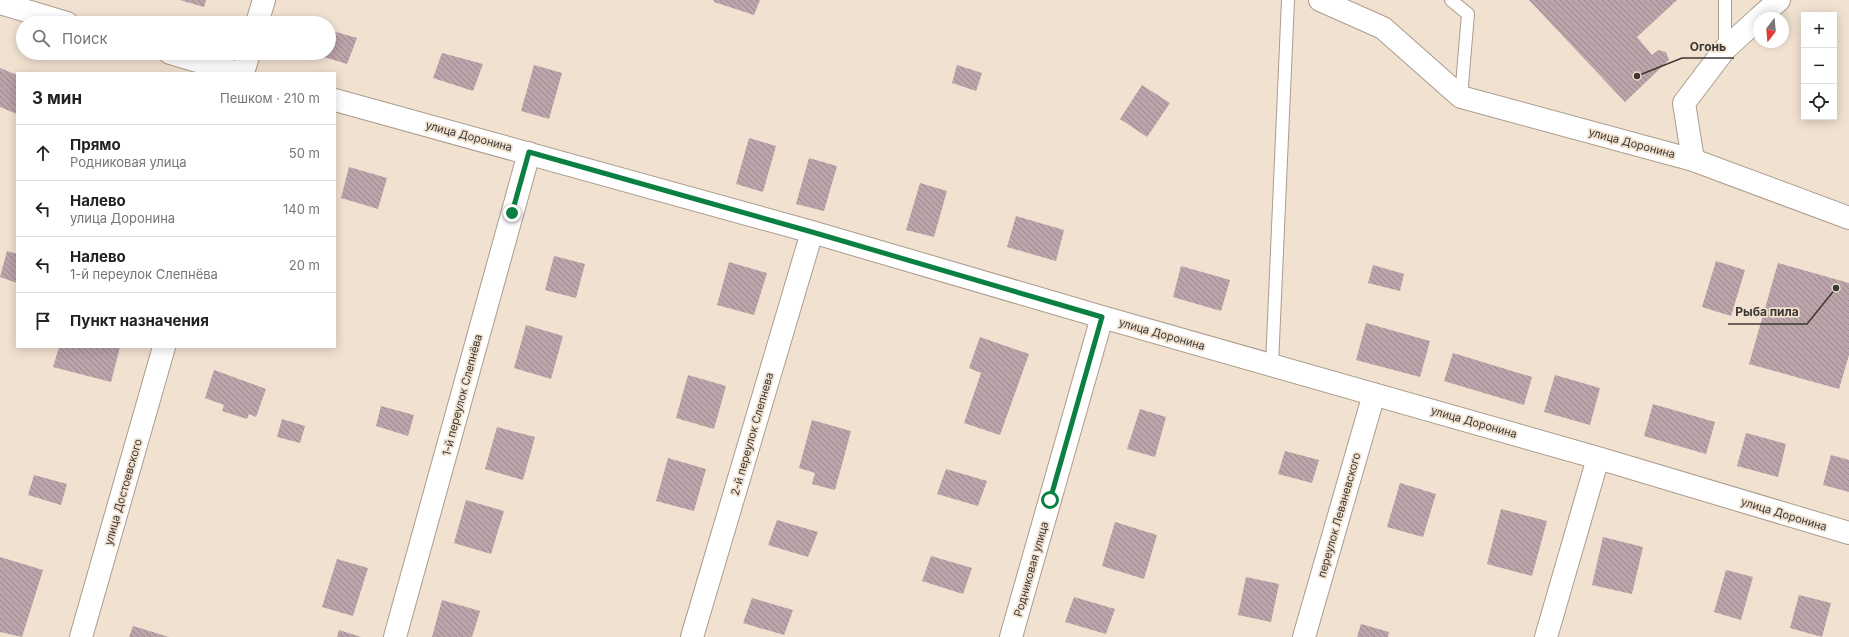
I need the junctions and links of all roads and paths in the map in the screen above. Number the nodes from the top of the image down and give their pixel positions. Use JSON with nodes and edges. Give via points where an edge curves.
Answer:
{"nodes":[{"id":1,"x":264,"y":0,"type":"edge"},
{"id":2,"x":1288,"y":0,"type":"edge"},
{"id":3,"x":1320,"y":0,"type":"edge"},
{"id":4,"x":1451,"y":0,"type":"edge"},
{"id":5,"x":1725,"y":0,"type":"edge"},
{"id":6,"x":1780,"y":0,"type":"edge"},
{"id":7,"x":0,"y":3,"type":"edge"},
{"id":8,"x":1766,"y":12,"type":"edge"},
{"id":9,"x":44,"y":16,"type":"edge"},
{"id":10,"x":259,"y":16,"type":"edge"},
{"id":11,"x":1753,"y":23,"type":"edge"},
{"id":12,"x":1725,"y":49,"type":"junction"},
{"id":13,"x":194,"y":60,"type":"edge"},
{"id":14,"x":247,"y":60,"type":"edge"},
{"id":15,"x":235,"y":72,"type":"edge"},
{"id":16,"x":243,"y":72,"type":"edge"},
{"id":17,"x":1461,"y":97,"type":"junction"},
{"id":18,"x":336,"y":100,"type":"edge"},
{"id":19,"x":529,"y":152,"type":"junction"},
{"id":20,"x":1693,"y":160,"type":"junction"},
{"id":21,"x":1849,"y":218,"type":"edge"},
{"id":22,"x":812,"y":232,"type":"junction"},
{"id":23,"x":1102,"y":317,"type":"junction"},
{"id":24,"x":164,"y":348,"type":"edge"},
{"id":25,"x":1272,"y":365,"type":"junction"},
{"id":26,"x":1374,"y":394,"type":"junction"},
{"id":27,"x":1598,"y":458,"type":"junction"},
{"id":28,"x":1849,"y":533,"type":"edge"},
{"id":29,"x":81,"y":637,"type":"edge"},
{"id":30,"x":395,"y":637,"type":"edge"},
{"id":31,"x":692,"y":637,"type":"edge"},
{"id":32,"x":1011,"y":637,"type":"edge"},
{"id":33,"x":1304,"y":637,"type":"edge"},
{"id":34,"x":1546,"y":637,"type":"edge"}],
"edges":[{"from":1,"to":10,"type":"street"},
{"from":2,"to":25,"type":"lane"},
{"from":3,"to":17,"type":"street","name":"улица Доронина","via":[[1383,28]]},
{"from":4,"to":17,"type":"lane","via":[[1468,14]]},
{"from":5,"to":12,"type":"lane"},
{"from":6,"to":8,"type":"street"},
{"from":7,"to":9,"type":"street"},
{"from":11,"to":12,"type":"street"},
{"from":12,"to":20,"type":"street","via":[[1684,102]]},
{"from":13,"to":15,"type":"street"},
{"from":14,"to":16,"type":"street"},
{"from":17,"to":20,"type":"street","name":"улица Доронина"},
{"from":18,"to":19,"type":"street","name":"улица Доронина"},
{"from":19,"to":22,"type":"street","name":"улица Доронина"},
{"from":19,"to":30,"type":"street","name":"1-й переулок Слепнёва"},
{"from":20,"to":21,"type":"street","name":"улица Доронина"},
{"from":22,"to":23,"type":"street","name":"улица Доронина"},
{"from":22,"to":31,"type":"street","name":"2-й переулок Слепнева"},
{"from":23,"to":25,"type":"street","name":"улица Доронина"},
{"from":23,"to":32,"type":"street","name":"Родниковая улица"},
{"from":24,"to":29,"type":"street","name":"улица Достоевского"},
{"from":25,"to":26,"type":"street","name":"улица Доронина"},
{"from":26,"to":27,"type":"street","name":"улица Доронина"},
{"from":26,"to":33,"type":"street","name":"переулок Леваневского"},
{"from":27,"to":28,"type":"street","name":"улица Доронина"},
{"from":27,"to":34,"type":"street"}]}
